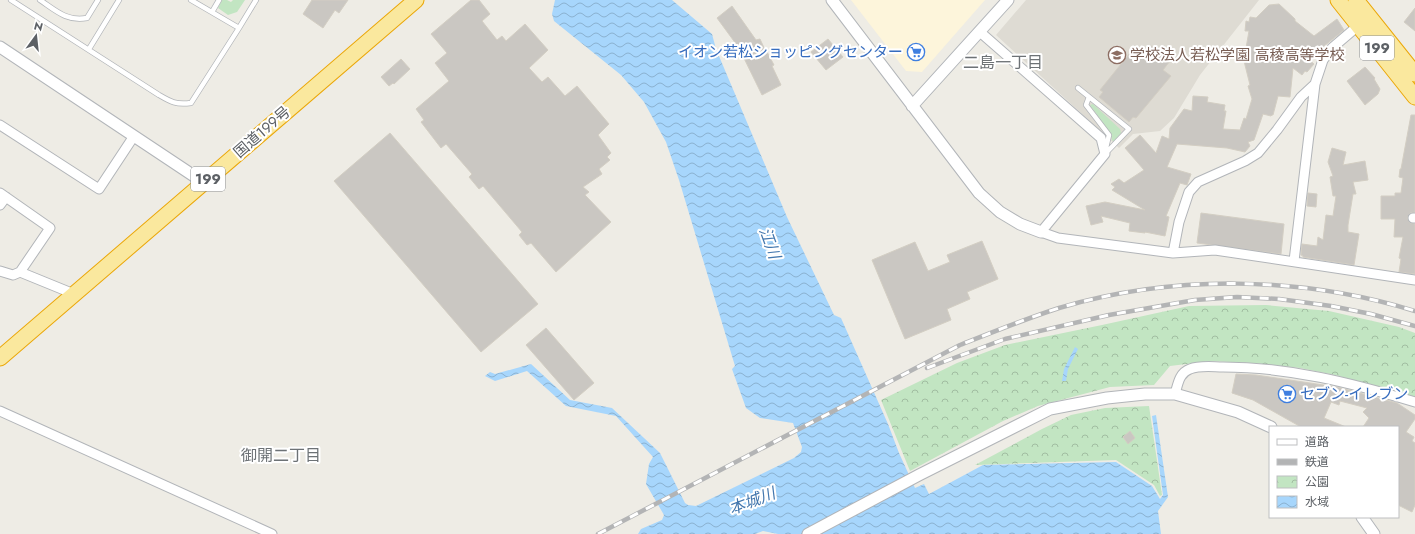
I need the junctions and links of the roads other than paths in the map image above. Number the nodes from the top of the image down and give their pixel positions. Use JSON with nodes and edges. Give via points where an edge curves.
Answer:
{"nodes":[{"id":1,"x":11,"y":0,"type":"edge"},
{"id":2,"x":40,"y":0,"type":"edge"},
{"id":3,"x":98,"y":0,"type":"edge"},
{"id":4,"x":119,"y":0,"type":"edge"},
{"id":5,"x":191,"y":0,"type":"edge"},
{"id":6,"x":219,"y":0,"type":"edge"},
{"id":7,"x":256,"y":0,"type":"edge"},
{"id":8,"x":416,"y":0,"type":"edge"},
{"id":9,"x":832,"y":0,"type":"edge"},
{"id":10,"x":1008,"y":0,"type":"edge"},
{"id":11,"x":1338,"y":0,"type":"edge"},
{"id":12,"x":1356,"y":0,"type":"edge"},
{"id":13,"x":198,"y":2,"type":"edge"},
{"id":14,"x":212,"y":12,"type":"junction"},
{"id":15,"x":1358,"y":25,"type":"junction"},
{"id":16,"x":239,"y":28,"type":"junction"},
{"id":17,"x":980,"y":32,"type":"junction"},
{"id":18,"x":0,"y":48,"type":"edge"},
{"id":19,"x":89,"y":50,"type":"junction"},
{"id":20,"x":1415,"y":74,"type":"edge"},
{"id":21,"x":1315,"y":84,"type":"junction"},
{"id":22,"x":1078,"y":88,"type":"dead end"},
{"id":23,"x":1089,"y":97,"type":"junction"},
{"id":24,"x":1415,"y":97,"type":"edge"},
{"id":25,"x":912,"y":106,"type":"junction"},
{"id":26,"x":0,"y":125,"type":"edge"},
{"id":27,"x":134,"y":136,"type":"junction"},
{"id":28,"x":1105,"y":154,"type":"junction"},
{"id":29,"x":203,"y":182,"type":"junction"},
{"id":30,"x":3,"y":195,"type":"edge"},
{"id":31,"x":0,"y":205,"type":"edge"},
{"id":32,"x":1040,"y":232,"type":"junction"},
{"id":33,"x":1173,"y":253,"type":"junction"},
{"id":34,"x":1294,"y":261,"type":"junction"},
{"id":35,"x":0,"y":271,"type":"edge"},
{"id":36,"x":20,"y":272,"type":"junction"},
{"id":37,"x":1415,"y":280,"type":"edge"},
{"id":38,"x":74,"y":294,"type":"junction"},
{"id":39,"x":2,"y":355,"type":"edge"},
{"id":40,"x":1175,"y":394,"type":"junction"},
{"id":41,"x":1415,"y":402,"type":"edge"},
{"id":42,"x":0,"y":411,"type":"edge"},
{"id":43,"x":1269,"y":426,"type":"edge"},
{"id":44,"x":1363,"y":518,"type":"edge"},
{"id":45,"x":272,"y":534,"type":"edge"},
{"id":46,"x":808,"y":534,"type":"edge"},
{"id":47,"x":1374,"y":534,"type":"edge"}],
"edges":[{"from":1,"to":19,"type":"lane"},
{"from":2,"to":3,"type":"lane","via":[[68,18],[78,20],[86,18]]},
{"from":4,"to":19,"type":"lane"},
{"from":5,"to":13,"type":"lane"},
{"from":6,"to":14,"type":"lane"},
{"from":7,"to":16,"type":"lane"},
{"from":8,"to":29,"type":"highway","name":"国道199号","number":"199"},
{"from":9,"to":25,"type":"street"},
{"from":10,"to":17,"type":"street"},
{"from":11,"to":15,"type":"highway","number":"199"},
{"from":12,"to":20,"type":"highway","number":"199"},
{"from":13,"to":14,"type":"lane"},
{"from":14,"to":16,"type":"lane"},
{"from":15,"to":21,"type":"street","via":[[1332,48],[1323,60]]},
{"from":15,"to":24,"type":"highway","number":"199"},
{"from":16,"to":19,"type":"lane","via":[[191,102],[181,104],[171,102]]},
{"from":17,"to":25,"type":"street"},
{"from":17,"to":28,"type":"street","via":[[1101,138]]},
{"from":18,"to":27,"type":"street"},
{"from":21,"to":33,"type":"street","via":[[1301,97],[1258,153],[1198,182],[1189,192],[1179,222]]},
{"from":21,"to":34,"type":"street"},
{"from":22,"to":23,"type":"lane"},
{"from":23,"to":28,"type":"lane","via":[[1086,105],[1109,135]]},
{"from":23,"to":28,"type":"lane","via":[[1129,130]]},
{"from":25,"to":32,"type":"street","via":[[979,193],[1000,212]]},
{"from":26,"to":27,"type":"street","via":[[99,189]]},
{"from":27,"to":29,"type":"street"},
{"from":28,"to":32,"type":"street"},
{"from":29,"to":38,"type":"highway","name":"国道199号","number":"199"},
{"from":30,"to":31,"type":"street"},
{"from":30,"to":36,"type":"street","via":[[50,228]]},
{"from":32,"to":33,"type":"street","via":[[1058,238]]},
{"from":33,"to":34,"type":"street","via":[[1216,250]]},
{"from":34,"to":37,"type":"street"},
{"from":35,"to":36,"type":"street","via":[[13,275]]},
{"from":36,"to":38,"type":"street"},
{"from":38,"to":39,"type":"highway","name":"国道199号","number":"199"},
{"from":40,"to":41,"type":"street","via":[[1180,377],[1189,369],[1253,367],[1314,376]]},
{"from":40,"to":43,"type":"street","via":[[1238,412]]},
{"from":40,"to":46,"type":"street","via":[[1108,398],[1050,409]]},
{"from":42,"to":45,"type":"street"},
{"from":44,"to":47,"type":"street"}]}
